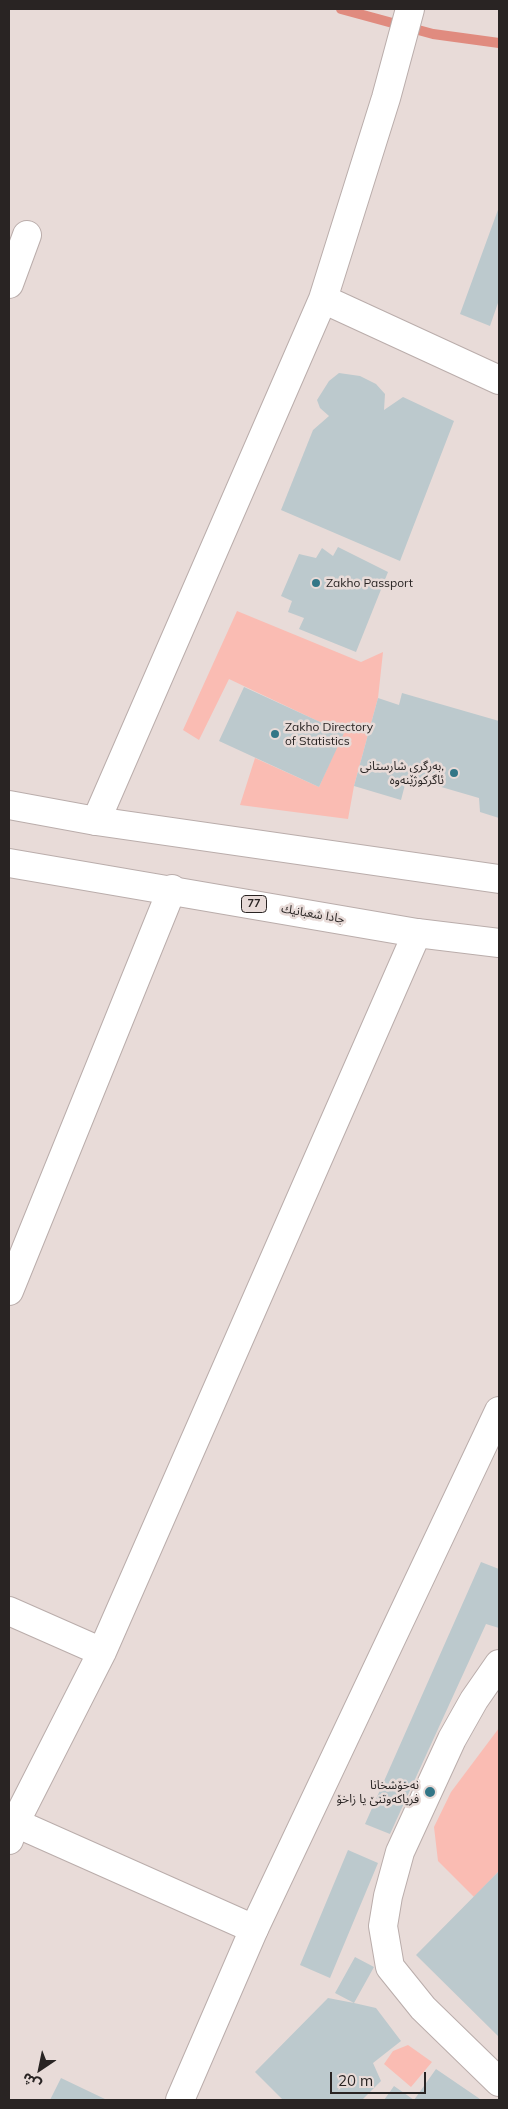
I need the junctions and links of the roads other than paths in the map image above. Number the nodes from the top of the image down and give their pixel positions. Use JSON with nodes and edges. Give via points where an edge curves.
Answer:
{"nodes":[{"id":1,"x":410,"y":9,"type":"edge"},
{"id":2,"x":27,"y":235,"type":"dead end"},
{"id":3,"x":9,"y":284,"type":"edge"},
{"id":4,"x":323,"y":299,"type":"junction"},
{"id":5,"x":499,"y":380,"type":"edge"},
{"id":6,"x":9,"y":804,"type":"edge"},
{"id":7,"x":96,"y":821,"type":"junction"},
{"id":8,"x":9,"y":863,"type":"edge"},
{"id":9,"x":499,"y":879,"type":"edge"},
{"id":10,"x":172,"y":890,"type":"junction"},
{"id":11,"x":417,"y":933,"type":"junction"},
{"id":12,"x":499,"y":943,"type":"edge"},
{"id":13,"x":9,"y":1291,"type":"edge"},
{"id":14,"x":499,"y":1411,"type":"edge"},
{"id":15,"x":9,"y":1611,"type":"edge"},
{"id":16,"x":102,"y":1652,"type":"junction"},
{"id":17,"x":499,"y":1664,"type":"edge"},
{"id":18,"x":11,"y":1828,"type":"edge"},
{"id":19,"x":254,"y":1929,"type":"junction"},
{"id":20,"x":499,"y":2082,"type":"edge"},
{"id":21,"x":186,"y":2098,"type":"edge"}],
"edges":[{"from":1,"to":4,"type":"main road","via":[[386,98]]},
{"from":2,"to":3,"type":"main road"},
{"from":4,"to":5,"type":"main road"},
{"from":4,"to":7,"type":"main road"},
{"from":6,"to":7,"type":"main road"},
{"from":7,"to":9,"type":"main road"},
{"from":8,"to":10,"type":"main road","name":"جادا شعبانيك","number":"77"},
{"from":10,"to":11,"type":"main road","name":"جادا شعبانيك","number":"77"},
{"from":10,"to":13,"type":"main road"},
{"from":11,"to":12,"type":"main road","name":"جادا شعبانيك","number":"77"},
{"from":11,"to":16,"type":"main road"},
{"from":14,"to":19,"type":"main road"},
{"from":15,"to":16,"type":"main road"},
{"from":16,"to":18,"type":"main road"},
{"from":17,"to":20,"type":"main road","via":[[452,1739],[400,1852],[383,1926],[390,1967],[423,2008]]},
{"from":18,"to":19,"type":"main road"},
{"from":19,"to":21,"type":"main road"}]}
